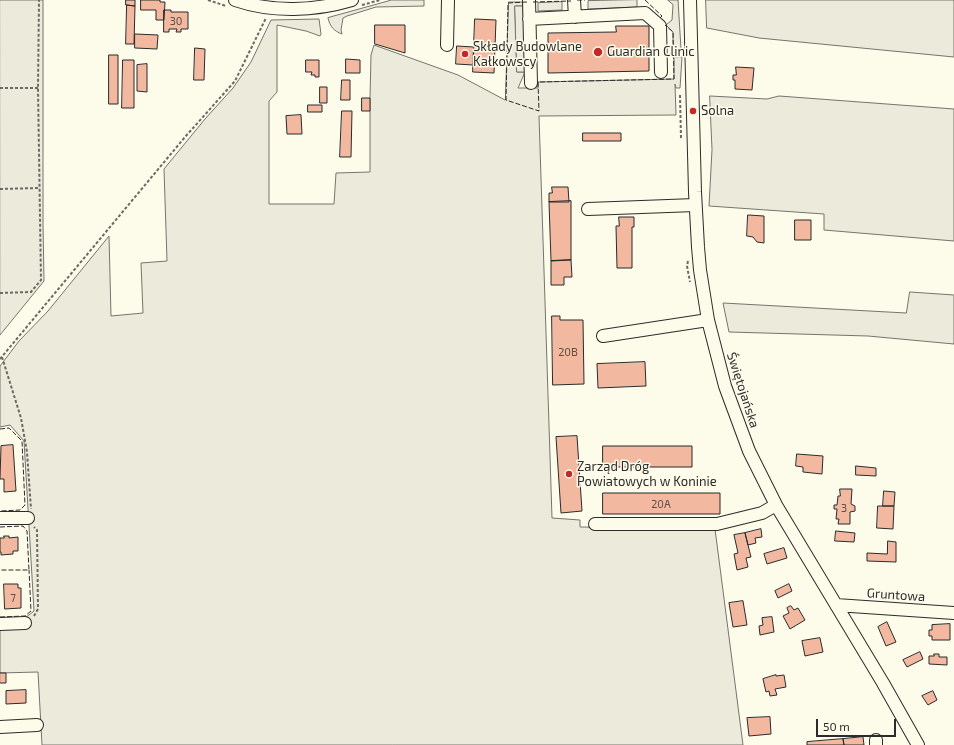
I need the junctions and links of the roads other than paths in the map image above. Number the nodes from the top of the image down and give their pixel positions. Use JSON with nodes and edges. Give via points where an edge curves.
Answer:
{"nodes":[{"id":1,"x":235,"y":0,"type":"edge"},
{"id":2,"x":352,"y":0,"type":"edge"},
{"id":3,"x":448,"y":0,"type":"edge"},
{"id":4,"x":529,"y":0,"type":"edge"},
{"id":5,"x":574,"y":0,"type":"edge"},
{"id":6,"x":690,"y":0,"type":"edge"},
{"id":7,"x":318,"y":4,"type":"edge"},
{"id":8,"x":575,"y":17,"type":"junction"},
{"id":9,"x":529,"y":19,"type":"junction"},
{"id":10,"x":447,"y":45,"type":"dead end"},
{"id":11,"x":661,"y":72,"type":"dead end"},
{"id":12,"x":531,"y":83,"type":"dead end"},
{"id":13,"x":695,"y":205,"type":"junction"},
{"id":14,"x":588,"y":210,"type":"dead end"},
{"id":15,"x":708,"y":320,"type":"junction"},
{"id":16,"x":603,"y":336,"type":"dead end"},
{"id":17,"x":776,"y":505,"type":"junction"},
{"id":18,"x":0,"y":518,"type":"edge"},
{"id":19,"x":28,"y":518,"type":"road end"},
{"id":20,"x":595,"y":524,"type":"dead end"},
{"id":21,"x":836,"y":604,"type":"junction"},
{"id":22,"x":954,"y":613,"type":"edge"},
{"id":23,"x":25,"y":623,"type":"road end"},
{"id":24,"x":0,"y":624,"type":"edge"},
{"id":25,"x":37,"y":725,"type":"dead end"},
{"id":26,"x":0,"y":726,"type":"edge"},
{"id":27,"x":918,"y":745,"type":"edge"}],
"edges":[{"from":1,"to":7,"type":"street","via":[[271,8],[298,9]]},
{"from":2,"to":7,"type":"street"},
{"from":3,"to":10,"type":"street"},
{"from":4,"to":9,"type":"street"},
{"from":5,"to":8,"type":"street"},
{"from":6,"to":13,"type":"street","name":"Świętojańska"},
{"from":8,"to":9,"type":"street"},
{"from":8,"to":11,"type":"street","via":[[645,13],[662,24]]},
{"from":9,"to":12,"type":"street"},
{"from":13,"to":14,"type":"street"},
{"from":13,"to":15,"type":"street","name":"Świętojańska","via":[[700,270]]},
{"from":15,"to":16,"type":"street"},
{"from":15,"to":17,"type":"street","name":"Świętojańska","via":[[736,418]]},
{"from":17,"to":20,"type":"street","via":[[762,513],[717,524]]},
{"from":17,"to":21,"type":"street","name":"Świętojańska"},
{"from":18,"to":19,"type":"street"},
{"from":21,"to":22,"type":"street","name":"Gruntowa"},
{"from":21,"to":27,"type":"street","name":"Świętojańska"},
{"from":23,"to":24,"type":"street"},
{"from":25,"to":26,"type":"street"}]}
